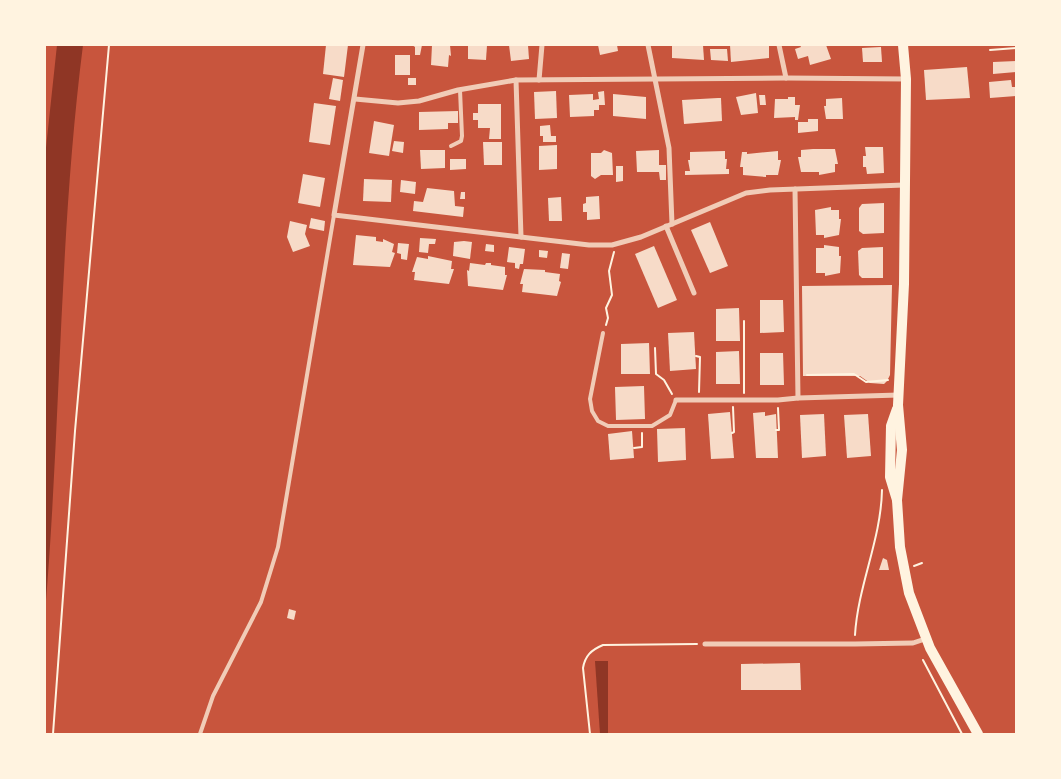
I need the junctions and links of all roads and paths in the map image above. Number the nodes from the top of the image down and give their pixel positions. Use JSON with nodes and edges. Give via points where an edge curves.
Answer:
{"nodes":[{"id":1,"x":109,"y":45,"type":"edge"},
{"id":2,"x":363,"y":45,"type":"edge"},
{"id":3,"x":542,"y":45,"type":"edge"},
{"id":4,"x":648,"y":45,"type":"edge"},
{"id":5,"x":779,"y":45,"type":"edge"},
{"id":6,"x":904,"y":45,"type":"edge"},
{"id":7,"x":1016,"y":48,"type":"edge"},
{"id":8,"x":990,"y":50,"type":"dead end"},
{"id":9,"x":786,"y":78,"type":"junction"},
{"id":10,"x":656,"y":79,"type":"junction"},
{"id":11,"x":906,"y":79,"type":"junction"},
{"id":12,"x":516,"y":80,"type":"junction"},
{"id":13,"x":539,"y":80,"type":"junction"},
{"id":14,"x":460,"y":90,"type":"junction"},
{"id":15,"x":355,"y":99,"type":"junction"},
{"id":16,"x":452,"y":146,"type":"dead end"},
{"id":17,"x":904,"y":185,"type":"junction"},
{"id":18,"x":795,"y":189,"type":"junction"},
{"id":19,"x":334,"y":215,"type":"junction"},
{"id":20,"x":669,"y":225,"type":"junction"},
{"id":21,"x":521,"y":237,"type":"junction"},
{"id":22,"x":612,"y":245,"type":"junction"},
{"id":23,"x":694,"y":293,"type":"dead end"},
{"id":24,"x":744,"y":321,"type":"dead end"},
{"id":25,"x":603,"y":333,"type":"joint"},
{"id":26,"x":655,"y":348,"type":"dead end"},
{"id":27,"x":696,"y":356,"type":"dead end"},
{"id":28,"x":796,"y":375,"type":"junction"},
{"id":29,"x":900,"y":380,"type":"junction"},
{"id":30,"x":798,"y":398,"type":"junction"},
{"id":31,"x":699,"y":399,"type":"junction"},
{"id":32,"x":676,"y":400,"type":"junction"},
{"id":33,"x":733,"y":400,"type":"junction"},
{"id":34,"x":744,"y":400,"type":"junction"},
{"id":35,"x":778,"y":400,"type":"junction"},
{"id":36,"x":899,"y":400,"type":"junction"},
{"id":37,"x":642,"y":425,"type":"junction"},
{"id":38,"x":776,"y":430,"type":"dead end"},
{"id":39,"x":732,"y":433,"type":"dead end"},
{"id":40,"x":634,"y":448,"type":"dead end"},
{"id":41,"x":882,"y":484,"type":"dead end"},
{"id":42,"x":925,"y":639,"type":"junction"},
{"id":43,"x":913,"y":643,"type":"junction"},
{"id":44,"x":705,"y":644,"type":"joint"},
{"id":45,"x":855,"y":644,"type":"junction"},
{"id":46,"x":53,"y":734,"type":"edge"},
{"id":47,"x":200,"y":734,"type":"edge"},
{"id":48,"x":590,"y":734,"type":"edge"},
{"id":49,"x":962,"y":734,"type":"edge"},
{"id":50,"x":978,"y":734,"type":"edge"}],
"edges":[{"from":1,"to":46,"type":"path"},
{"from":2,"to":15,"type":"street"},
{"from":3,"to":13,"type":"street"},
{"from":4,"to":10,"type":"street"},
{"from":5,"to":9,"type":"street"},
{"from":6,"to":11,"type":"main road"},
{"from":7,"to":8,"type":"path"},
{"from":9,"to":10,"type":"street"},
{"from":9,"to":11,"type":"street"},
{"from":10,"to":13,"type":"street"},
{"from":10,"to":20,"type":"street","via":[[668,148]]},
{"from":11,"to":17,"type":"main road"},
{"from":12,"to":13,"type":"street"},
{"from":12,"to":14,"type":"street"},
{"from":12,"to":21,"type":"street"},
{"from":14,"to":15,"type":"street","via":[[398,104]]},
{"from":14,"to":16,"type":"lane","via":[[462,136],[461,141]]},
{"from":15,"to":19,"type":"street"},
{"from":17,"to":18,"type":"street"},
{"from":17,"to":29,"type":"main road"},
{"from":18,"to":20,"type":"street","via":[[746,194]]},
{"from":18,"to":28,"type":"street"},
{"from":19,"to":21,"type":"street"},
{"from":19,"to":47,"type":"lane","via":[[278,547],[261,602],[221,678]]},
{"from":20,"to":22,"type":"street"},
{"from":20,"to":23,"type":"street"},
{"from":21,"to":22,"type":"street"},
{"from":22,"to":25,"type":"path","via":[[614,256],[609,271],[612,295],[606,308],[608,318]]},
{"from":24,"to":34,"type":"path"},
{"from":25,"to":37,"type":"lane","via":[[592,385],[592,411],[598,421],[608,426]]},
{"from":26,"to":32,"type":"path","via":[[656,374],[664,380]]},
{"from":27,"to":31,"type":"path","via":[[700,357]]},
{"from":28,"to":29,"type":"path","via":[[854,374],[866,382]]},
{"from":28,"to":30,"type":"street"},
{"from":29,"to":36,"type":"main road"},
{"from":30,"to":35,"type":"street"},
{"from":30,"to":36,"type":"street"},
{"from":31,"to":32,"type":"street"},
{"from":31,"to":33,"type":"street"},
{"from":32,"to":37,"type":"lane","via":[[670,415],[652,426]]},
{"from":33,"to":34,"type":"street"},
{"from":33,"to":39,"type":"path"},
{"from":34,"to":35,"type":"street"},
{"from":35,"to":38,"type":"path","via":[[779,430]]},
{"from":36,"to":42,"type":"main road","via":[[889,449],[890,477],[897,500],[900,547],[909,593]]},
{"from":37,"to":40,"type":"path","via":[[642,448]]},
{"from":41,"to":45,"type":"path","via":[[878,534],[856,623]]},
{"from":42,"to":43,"type":"street"},
{"from":42,"to":50,"type":"main road"},
{"from":43,"to":45,"type":"street"},
{"from":43,"to":49,"type":"path"},
{"from":44,"to":45,"type":"street"},
{"from":44,"to":48,"type":"path","via":[[602,645],[594,649],[584,660],[583,668]]}]}
